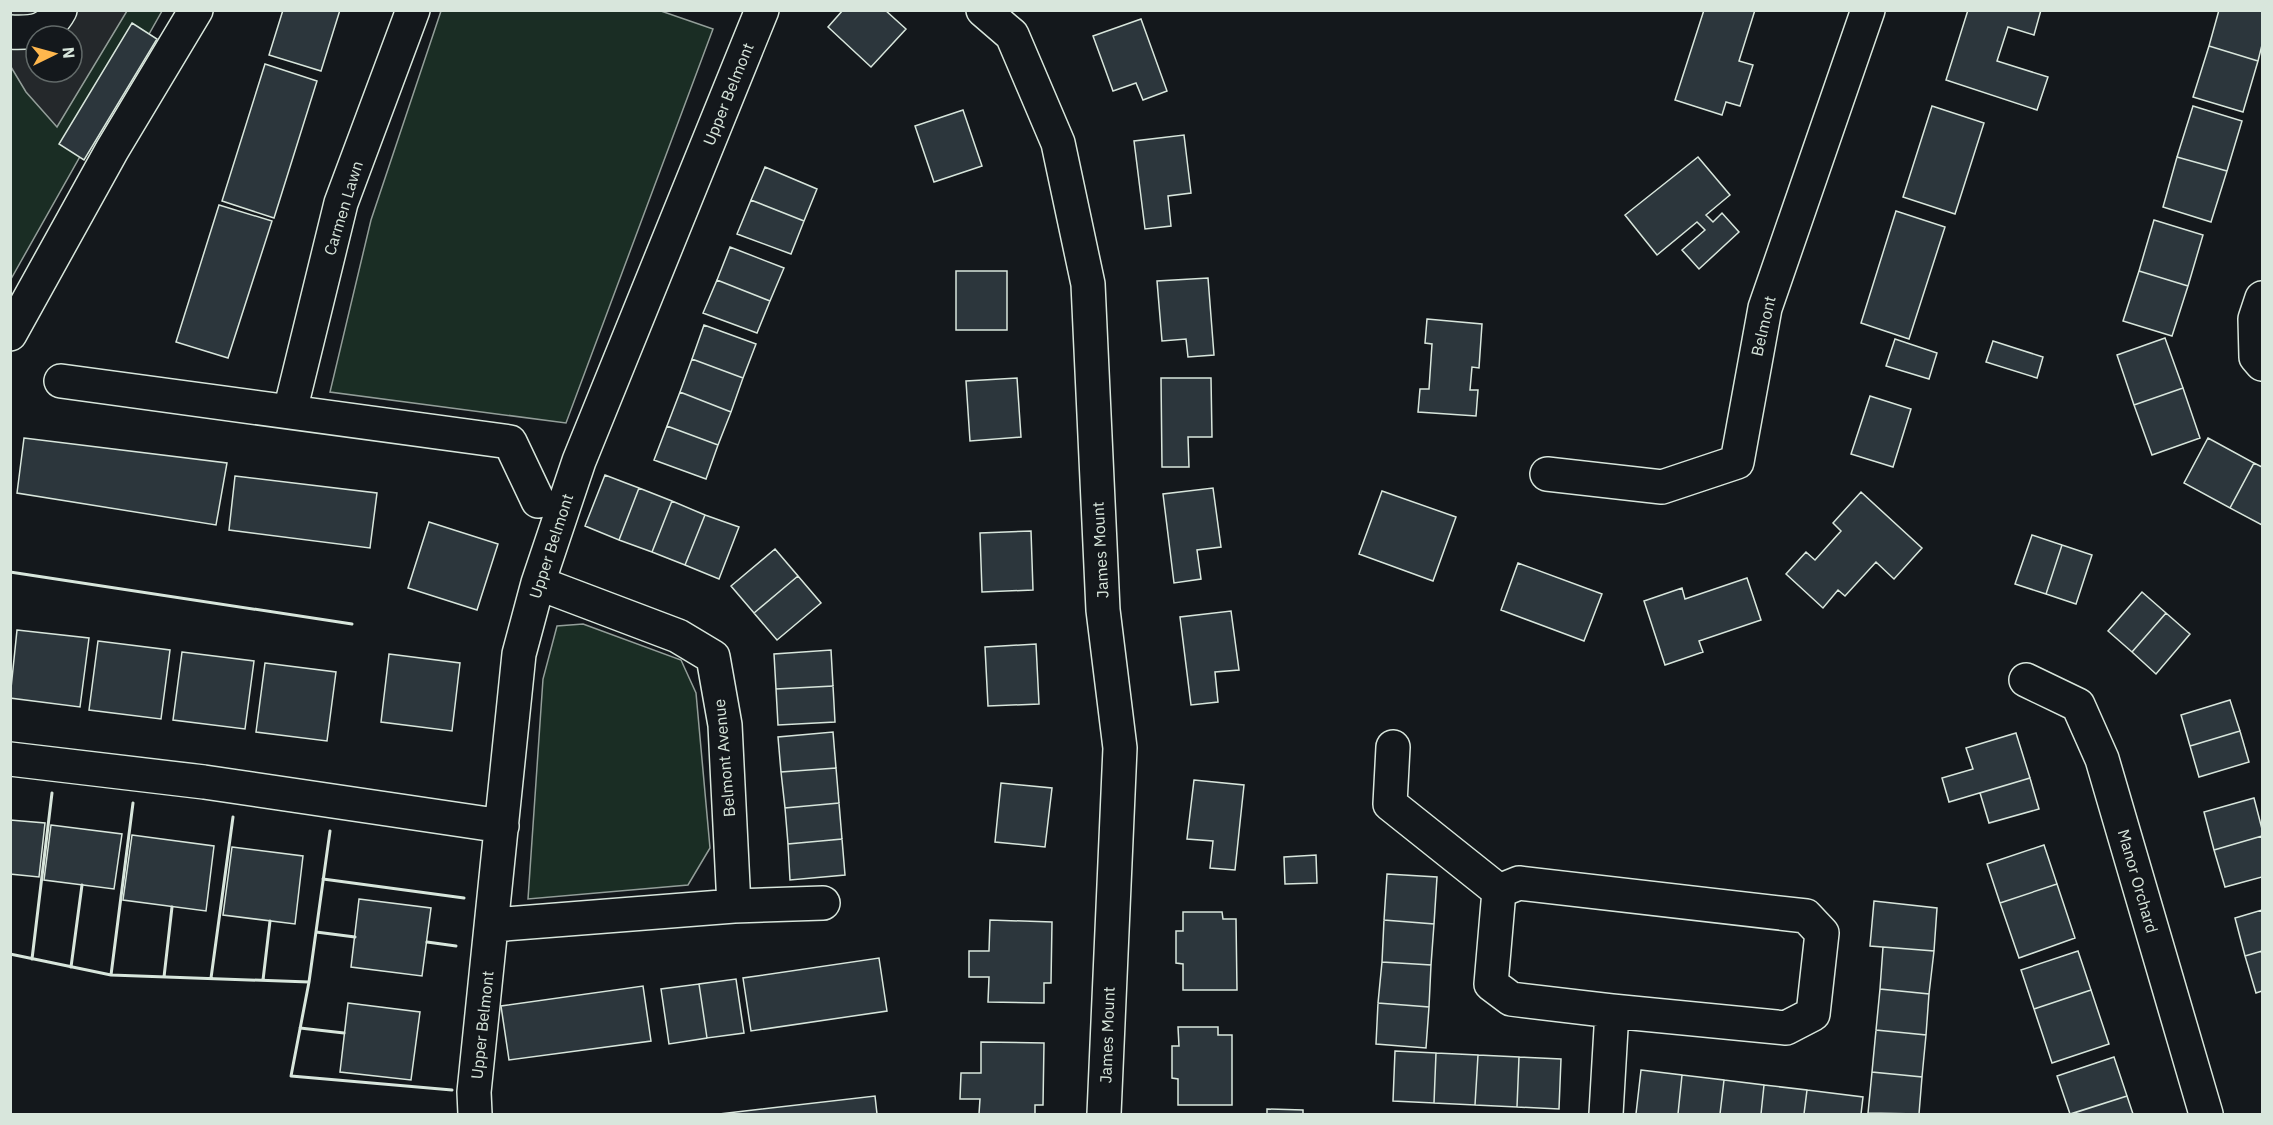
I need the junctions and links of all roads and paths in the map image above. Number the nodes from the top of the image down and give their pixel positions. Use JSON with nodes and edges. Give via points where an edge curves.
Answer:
{"nodes":[{"id":1,"x":60,"y":10,"type":"edge"},
{"id":2,"x":196,"y":10,"type":"edge"},
{"id":3,"x":413,"y":10,"type":"edge"},
{"id":4,"x":762,"y":10,"type":"edge"},
{"id":5,"x":983,"y":10,"type":"edge"},
{"id":6,"x":1868,"y":10,"type":"edge"},
{"id":7,"x":10,"y":32,"type":"edge"},
{"id":8,"x":2262,"y":298,"type":"edge"},
{"id":9,"x":10,"y":334,"type":"edge"},
{"id":10,"x":2262,"y":364,"type":"edge"},
{"id":11,"x":61,"y":381,"type":"dead end"},
{"id":12,"x":290,"y":411,"type":"junction"},
{"id":13,"x":1547,"y":474,"type":"dead end"},
{"id":14,"x":538,"y":501,"type":"dead end"},
{"id":15,"x":538,"y":583,"type":"junction"},
{"id":16,"x":2026,"y":680,"type":"dead end"},
{"id":17,"x":1394,"y":747,"type":"dead end"},
{"id":18,"x":10,"y":759,"type":"edge"},
{"id":19,"x":502,"y":826,"type":"junction"},
{"id":20,"x":1499,"y":891,"type":"junction"},
{"id":21,"x":823,"y":903,"type":"dead end"},
{"id":22,"x":734,"y":906,"type":"junction"},
{"id":23,"x":493,"y":925,"type":"junction"},
{"id":24,"x":1612,"y":1011,"type":"junction"},
{"id":25,"x":475,"y":1114,"type":"edge"},
{"id":26,"x":1104,"y":1114,"type":"edge"},
{"id":27,"x":1606,"y":1114,"type":"edge"},
{"id":28,"x":2206,"y":1114,"type":"edge"}],
"edges":[{"from":1,"to":7,"type":"street","via":[[49,26],[27,33]]},
{"from":2,"to":9,"type":"street","via":[[112,150]]},
{"from":3,"to":12,"type":"street","name":"Carmen Lawn","via":[[341,203]]},
{"from":4,"to":15,"type":"street","name":"Upper Belmont","via":[[579,461]]},
{"from":5,"to":26,"type":"street","name":"James Mount","via":[[1012,34],[1058,142],[1088,285],[1103,610],[1120,748]]},
{"from":6,"to":13,"type":"street","name":"Belmont","via":[[1765,308],[1737,462],[1662,487]]},
{"from":8,"to":10,"type":"street","via":[[2255,319],[2256,357]]},
{"from":11,"to":12,"type":"street"},
{"from":12,"to":14,"type":"street","via":[[510,442]]},
{"from":15,"to":19,"type":"street","name":"Upper Belmont","via":[[519,654]]},
{"from":15,"to":22,"type":"street","name":"Belmont Avenue","via":[[678,636],[713,657],[725,725]]},
{"from":16,"to":28,"type":"street","name":"Manor Orchard","via":[[2078,705],[2102,759]]},
{"from":17,"to":20,"type":"street","via":[[1390,804]]},
{"from":18,"to":19,"type":"street","via":[[204,782]]},
{"from":19,"to":23,"type":"street","name":"Upper Belmont"},
{"from":20,"to":24,"type":"street","via":[[1491,984],[1511,999]]},
{"from":20,"to":24,"type":"street","via":[[1519,883],[1806,916],[1822,933],[1813,1014],[1786,1028]]},
{"from":21,"to":22,"type":"street"},
{"from":22,"to":23,"type":"street"},
{"from":23,"to":25,"type":"street","name":"Upper Belmont","via":[[474,1092]]},
{"from":24,"to":27,"type":"street"}]}
